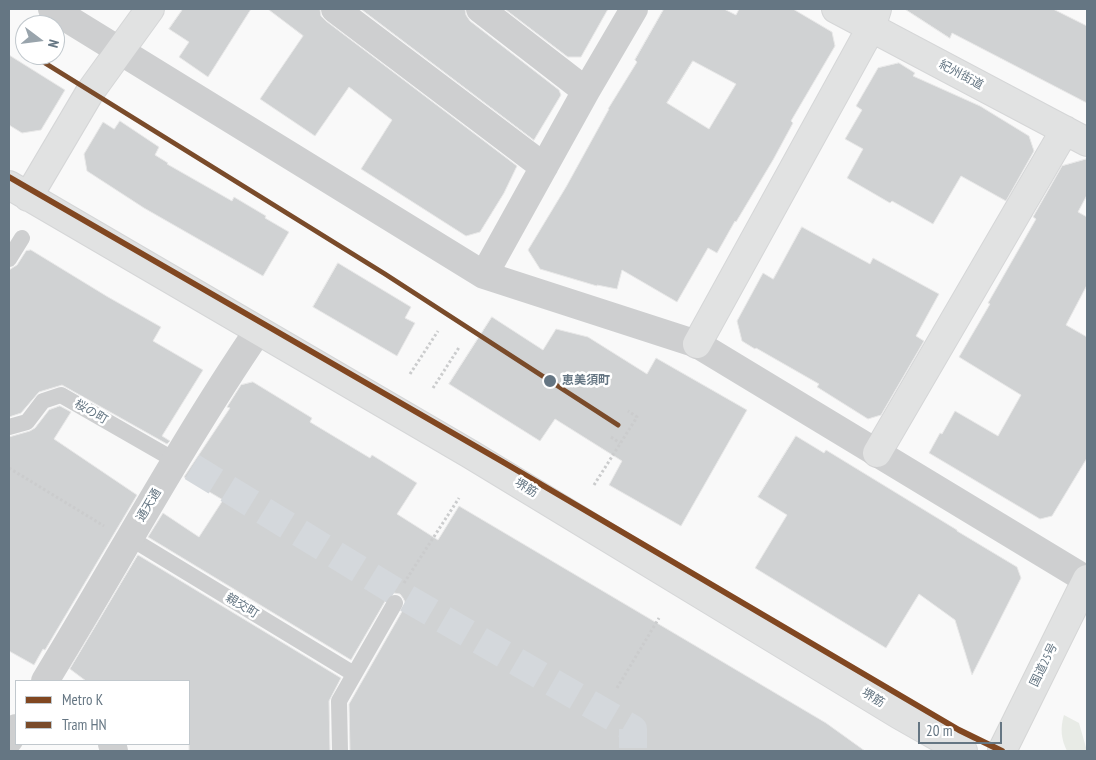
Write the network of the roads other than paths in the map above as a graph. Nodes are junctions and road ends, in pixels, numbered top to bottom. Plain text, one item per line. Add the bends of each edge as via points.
1 (52, 9) edge
2 (150, 9) edge
3 (335, 9) edge
4 (480, 9) edge
5 (634, 9) edge
6 (836, 9) edge
7 (874, 18) edge
8 (120, 51) junction
9 (586, 91) junction
10 (1076, 136) edge
11 (544, 167) junction
12 (18, 191) edge
13 (22, 238) dead end
14 (9, 259) edge
15 (484, 275) junction
16 (258, 332) junction
17 (697, 344) junction
18 (9, 427) edge
19 (877, 453) junction
20 (184, 464) junction
21 (119, 533) junction
22 (1087, 580) edge
23 (395, 603) dead end
24 (354, 674) junction
25 (49, 680) edge
26 (340, 751) edge
27 (963, 751) edge
28 (1002, 751) edge

1 - 8 street
2 - 8 main road
3 - 11 street
4 - 9 street
5 - 9 street
6 - 7 main road, 紀州街道
7 - 10 main road, 紀州街道
7 - 17 main road
8 - 12 main road
8 - 15 street
9 - 11 street
10 - 19 main road
11 - 15 street
12 - 16 main road, 堺筋
13 - 14 lane
15 - 17 street
16 - 20 street, 通天通 via 235,365
16 - 27 main road, 堺筋 via 470,454
17 - 19 street
18 - 20 lane, 桜の町 via 27,422 43,401 61,395
19 - 22 street
20 - 21 street, 通天通
21 - 24 lane, 親交町
21 - 25 street, 通天通
22 - 28 main road, 国道25号
23 - 24 lane
24 - 26 lane via 339,701

